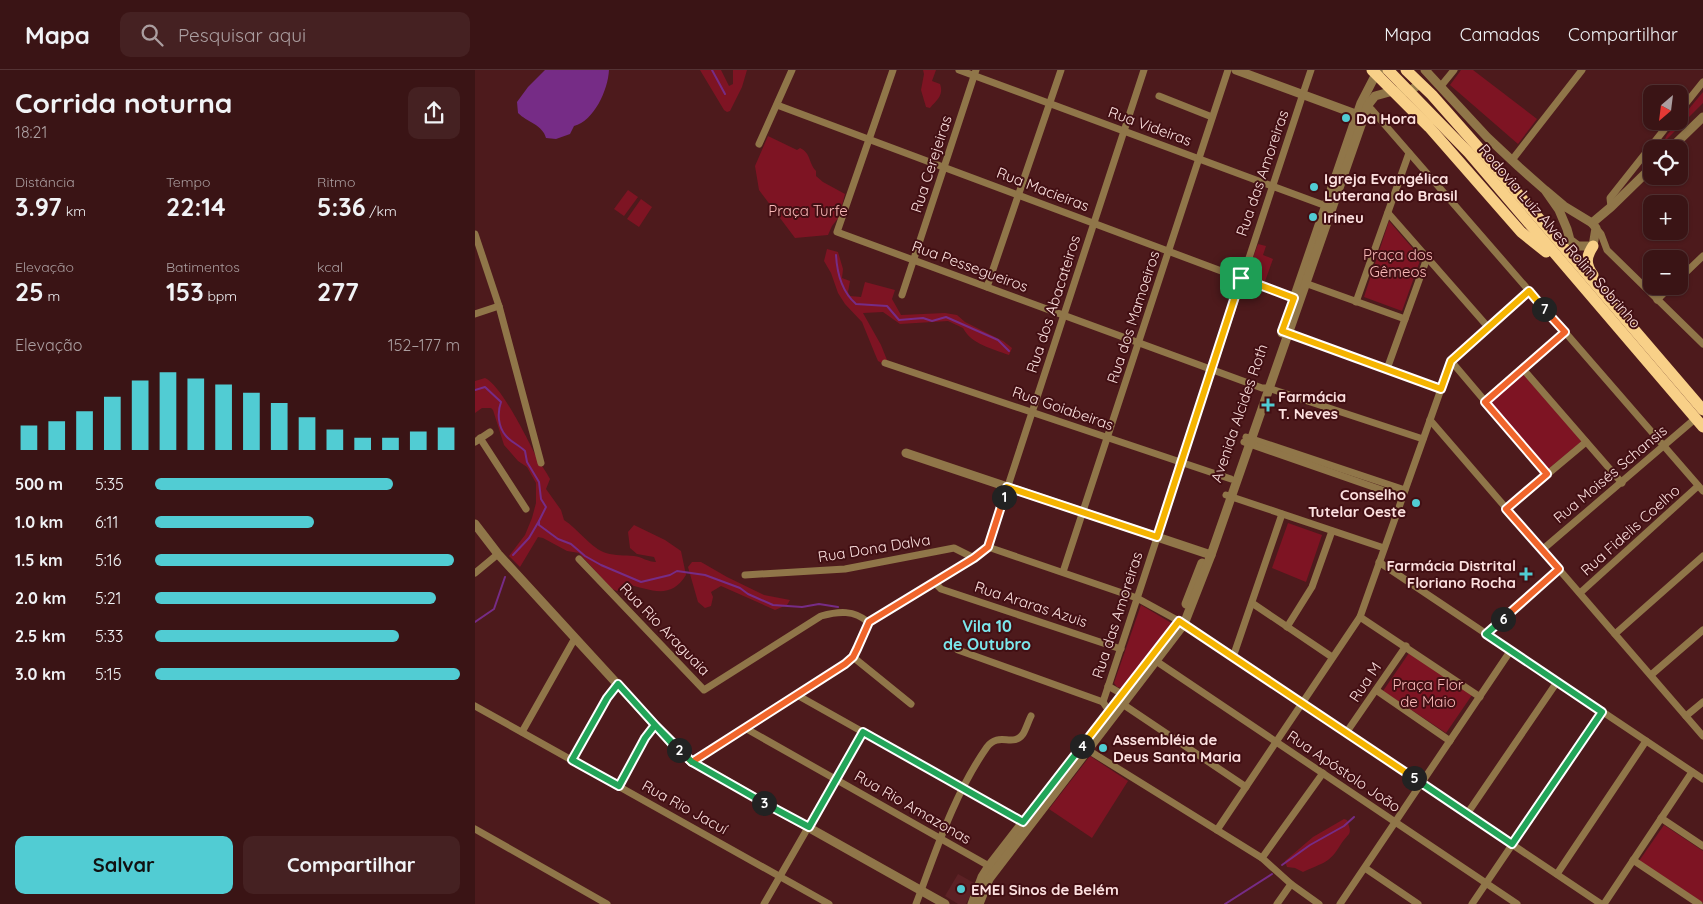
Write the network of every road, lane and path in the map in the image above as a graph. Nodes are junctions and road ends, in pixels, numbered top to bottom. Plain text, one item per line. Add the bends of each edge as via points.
1 (792, 70) edge
2 (893, 70) edge
3 (959, 70) edge
4 (1061, 70) edge
5 (1144, 70) edge
6 (1227, 70) edge
7 (1236, 70) edge
8 (1311, 70) edge
9 (1388, 70) edge
10 (1406, 70) edge
11 (1423, 70) edge
12 (1454, 70) edge
13 (1582, 70) edge
14 (1376, 71) edge
15 (975, 73) edge
16 (1703, 82) edge
17 (1420, 84) junction
18 (1441, 86) junction
19 (1393, 91) junction
20 (1303, 95) junction
21 (1159, 96) dead end
22 (1688, 101) edge
23 (1050, 104) junction
24 (1364, 104) junction
25 (777, 105) junction
26 (1360, 116) junction
27 (1212, 117) junction
28 (1703, 117) edge
29 (1123, 131) junction
30 (869, 140) junction
31 (1680, 140) edge
32 (759, 144) dead end
33 (1409, 153) junction
34 (1199, 158) junction
35 (1512, 160) junction
36 (1643, 161) edge
37 (945, 168) junction
38 (1643, 176) edge
39 (1272, 186) junction
40 (1545, 190) junction
41 (1019, 195) junction
42 (1329, 207) junction
43 (1611, 207) junction
44 (1388, 213) junction
45 (1582, 218) junction
46 (1094, 223) junction
47 (1593, 226) junction
48 (1567, 229) junction
49 (475, 234) edge
50 (1593, 246) junction
51 (1607, 250) junction
52 (1169, 251) junction
53 (1703, 256) edge
54 (1427, 258) junction
55 (913, 260) junction
56 (1560, 260) junction
57 (1688, 270) edge
58 (1241, 278) junction
59 (1302, 283) junction
60 (987, 287) junction
61 (1529, 291) junction
62 (902, 295) dead end
63 (1662, 295) edge
64 (1604, 296) junction
65 (1297, 299) junction
66 (1657, 300) junction
67 (1356, 302) junction
68 (499, 306) junction
69 (475, 314) edge
70 (1064, 315) junction
71 (1405, 319) junction
72 (1488, 327) junction
73 (1285, 332) junction
74 (1565, 332) junction
75 (1139, 343) junction
76 (1703, 344) edge
77 (1451, 361) junction
78 (885, 363) dead end
79 (1387, 369) junction
80 (1523, 369) junction
81 (1213, 370) junction
82 (1265, 388) junction
83 (1441, 389) junction
84 (1485, 402) junction
85 (1032, 412) junction
86 (1701, 418) edge
87 (1430, 420) junction
88 (490, 432) dead end
89 (1108, 438) junction
90 (1423, 439) junction
91 (478, 440) edge
92 (1247, 440) junction
93 (1586, 442) junction
94 (1664, 447) junction
95 (906, 454) dead end
96 (1182, 462) junction
97 (541, 463) dead end
98 (1547, 474) junction
99 (1231, 479) junction
100 (1622, 483) junction
101 (1007, 487) junction
102 (1701, 489) edge
103 (1403, 493) junction
104 (1228, 496) junction
105 (526, 509) dead end
106 (1506, 509) junction
107 (1083, 513) junction
108 (1282, 514) junction
109 (475, 524) edge
110 (1332, 530) junction
111 (1157, 537) junction
112 (988, 547) junction
113 (1384, 548) junction
114 (1542, 550) junction
115 (498, 554) junction
116 (1208, 554) junction
117 (1703, 556) edge
118 (974, 558) junction
119 (579, 559) dead end
120 (1379, 562) junction
121 (1559, 569) junction
122 (1063, 572) junction
123 (475, 573) edge
124 (745, 576) dead end
125 (934, 582) junction
126 (1580, 594) junction
127 (1137, 598) junction
128 (1252, 603) junction
129 (1360, 617) junction
130 (869, 622) junction
131 (1182, 622) junction
132 (1287, 627) junction
133 (1703, 630) edge
134 (1486, 634) junction
135 (1615, 634) junction
136 (575, 638) junction
137 (1405, 646) junction
138 (1121, 649) junction
139 (958, 650) dead end
140 (1511, 650) junction
141 (853, 657) junction
142 (1233, 657) junction
143 (1332, 657) junction
144 (1156, 661) junction
145 (1651, 675) junction
146 (1557, 682) junction
147 (618, 684) junction
148 (1108, 686) junction
149 (1376, 690) junction
150 (1122, 694) junction
151 (797, 695) junction
152 (1480, 697) junction
153 (1103, 702) junction
154 (1703, 702) edge
155 (1302, 703) junction
156 (911, 704) dead end
157 (1123, 705) junction
158 (475, 706) edge
159 (1602, 712) junction
160 (1113, 713) junction
161 (1031, 716) dead end
162 (1686, 716) junction
163 (655, 725) junction
164 (745, 728) junction
165 (521, 732) junction
166 (863, 732) junction
167 (1346, 733) junction
168 (1703, 736) edge
169 (1450, 741) junction
170 (1646, 741) junction
171 (1276, 742) junction
172 (1089, 750) junction
173 (572, 760) junction
174 (692, 762) junction
175 (1692, 772) junction
176 (1323, 774) junction
177 (836, 779) junction
178 (1703, 780) edge
179 (1422, 784) junction
180 (619, 786) junction
181 (1246, 787) junction
182 (964, 788) junction
183 (1467, 814) junction
184 (1661, 818) junction
185 (1023, 822) junction
186 (1395, 822) junction
187 (809, 827) junction
188 (475, 829) edge
189 (1217, 830) junction
190 (940, 838) junction
191 (1512, 844) junction
192 (1703, 846) edge
193 (1262, 858) junction
194 (1633, 860) junction
195 (989, 866) junction
196 (1365, 868) junction
197 (1557, 874) junction
198 (781, 876) junction
199 (1486, 883) junction
200 (1291, 884) junction
201 (921, 891) junction
202 (607, 904) edge
203 (764, 904) edge
204 (829, 904) edge
205 (916, 904) edge
206 (945, 904) edge
207 (972, 904) edge
208 (979, 904) edge
209 (1277, 904) edge
210 (1319, 904) edge
211 (1340, 904) edge
212 (1419, 904) edge
213 (1472, 904) edge
214 (1517, 904) edge
215 (1602, 904) edge
216 (1699, 904) edge

1 - 25 street
2 - 30 street
3 - 15 street, Rua Videiras
4 - 23 street
5 - 29 street, Rua dos Abacateiros
6 - 27 street, Rua dos Mamoeiros
7 - 20 street
8 - 20 street, Rua das Amoreiras
9 - 56 highway, Rodovia Luiz Alves Rolim Sobrinho via 1469,153
10 - 64 highway, Rodovia Luiz Alves Rolim Sobrinho via 1432,95
11 - 17 street
11 - 18 street
12 - 18 street
13 - 35 street
14 - 19 highway
14 - 24 street, Avenida Alcides Roth
15 - 23 street, Rua Videiras
15 - 37 street, Rua Cerejeiras
16 - 22 street
17 - 18 street
17 - 19 street via 1408,92
18 - 35 street
19 - 24 street via 1375,96
19 - 56 highway via 1521,232
20 - 26 street
20 - 39 street, Rua das Amoreiras
21 - 27 street
23 - 29 street, Rua Videiras
23 - 41 street
24 - 26 street, Avenida Alcides Roth
24 - 33 street
25 - 30 street, Rua Macieiras
25 - 32 street
26 - 42 street, Avenida Alcides Roth
27 - 34 street, Rua dos Mamoeiros
28 - 31 street
29 - 34 street, Rua Videiras
29 - 46 street, Rua dos Abacateiros
30 - 37 street, Rua Macieiras
30 - 55 street, Rua Pessegueiros via 837,232
33 - 44 street
33 - 61 street
34 - 39 street, Rua Videiras
34 - 52 street, Rua dos Mamoeiros
35 - 40 street
36 - 43 street via 1610,198
37 - 41 street, Rua Macieiras
37 - 55 street, Rua Cerejeiras
38 - 43 street
39 - 42 street, Rua Videiras
39 - 58 street, Rua das Amoreiras
40 - 45 street
40 - 48 street
41 - 46 street, Rua Macieiras
41 - 60 street
42 - 59 street, Avenida Alcides Roth
43 - 47 street
44 - 54 street
44 - 67 street
45 - 47 street
45 - 48 street
46 - 52 street, Rua Macieiras
46 - 70 street, Rua dos Abacateiros
47 - 50 street
47 - 51 street via 1601,234
48 - 50 street via 1574,244
49 - 68 street
50 - 51 street
50 - 64 highway via 1587,264
51 - 66 street
52 - 58 street, Rua Macieiras
52 - 75 street, Rua dos Mamoeiros
53 - 57 street
54 - 71 street
54 - 72 street
55 - 60 street, Rua Pessegueiros
55 - 62 street, Rua Cerejeiras
56 - 86 highway, Rodovia Luiz Alves Rolim Sobrinho
58 - 65 street, Rua Macieiras
58 - 81 street, Rua das Amoreiras
59 - 65 street, Avenida Alcides Roth
59 - 67 street
60 - 70 street, Rua Pessegueiros
61 - 72 street
61 - 74 street
63 - 66 street
64 - 86 highway, Rodovia Luiz Alves Rolim Sobrinho
65 - 73 street, Avenida Alcides Roth
66 - 76 street
67 - 71 street
68 - 69 street
68 - 97 street
70 - 75 street, Rua Pessegueiros
70 - 85 street, Rua dos Abacateiros
71 - 79 street
72 - 77 street
73 - 79 street
73 - 82 street, Avenida Alcides Roth
74 - 80 street
74 - 94 street
75 - 81 street, Rua Pessegueiros
75 - 89 street, Rua dos Mamoeiros
77 - 83 street
77 - 84 street
78 - 85 street, Rua Goiabeiras
79 - 83 street
80 - 84 street
80 - 93 street
81 - 82 street, Rua Pessegueiros
81 - 96 street, Rua das Amoreiras
82 - 90 street, Rua Pessegueiros
82 - 92 street, Avenida Alcides Roth
83 - 87 street
84 - 98 street
85 - 89 street, Rua Goiabeiras
85 - 101 street, Rua dos Abacateiros
86 - 94 street, Rua Moisés Schansis
87 - 90 street
87 - 106 street
88 - 91 street
89 - 96 street, Rua Goiabeiras
89 - 107 street, Rua dos Mamoeiros
90 - 103 street
91 - 105 street
92 - 99 street, Avenida Alcides Roth
92 - 103 street
92 - 104 street, Avenida Alcides Roth
93 - 98 street
93 - 100 street
94 - 100 street, Rua Moisés Schansis
94 - 102 street
95 - 101 street
96 - 99 street, Rua Goiabeiras
96 - 111 street, Rua das Amoreiras
98 - 106 street
99 - 104 street, Avenida Alcides Roth
100 - 114 street, Rua Moisés Schansis
101 - 107 street
101 - 112 street, Rua dos Abacateiros
102 - 126 street, Rua Fidelis Coelho
103 - 113 street
104 - 108 street
104 - 116 street, Avenida Alcides Roth
106 - 114 street
107 - 111 street
107 - 122 street, Rua dos Mamoeiros
108 - 110 street
108 - 128 street
109 - 115 street
110 - 113 street
110 - 132 street via 1312,587
111 - 116 street
111 - 127 street, Rua das Amoreiras
112 - 118 street
112 - 122 street
113 - 120 street
114 - 121 street
115 - 123 street
115 - 136 street
116 - 131 street, Avenida Alcides Roth
117 - 135 street
118 - 124 street, Rua Dona Dalva via 954,548 845,569
118 - 125 street
119 - 130 street, Rua Rio Araguaia via 704,690 821,616 853,613
120 - 129 street
120 - 134 street
121 - 126 street
121 - 134 street
122 - 127 street
125 - 130 street
125 - 138 street, Rua Araras Azuis via 941,589
126 - 135 street
127 - 131 street
127 - 138 street, Rua das Amoreiras
128 - 132 street
128 - 142 street
129 - 137 street
129 - 143 street
130 - 141 street
131 - 142 street
131 - 144 street
131 - 150 street
132 - 143 street
133 - 145 street
134 - 140 street
135 - 145 street
136 - 147 street
136 - 165 street
137 - 149 street, Rua M
137 - 152 street
138 - 148 street, Rua das Amoreiras
139 - 153 street
140 - 146 street
140 - 152 street
141 - 151 street
141 - 156 street
142 - 155 street
143 - 155 street
144 - 157 street
144 - 171 street, Rua Apóstolo João
145 - 162 street
146 - 159 street
146 - 183 street
147 - 163 street
147 - 173 street
148 - 150 street
148 - 153 street, Rua das Amoreiras
149 - 167 street, Rua M
149 - 169 street
150 - 160 street
151 - 164 street
151 - 166 street
152 - 169 street
153 - 160 street, Rua das Amoreiras
154 - 162 street
155 - 167 street
155 - 171 street
157 - 160 street
157 - 181 street
158 - 165 street, Rua Rio Jacuí
159 - 170 street
159 - 191 street
160 - 172 street
160 - 185 street
161 - 182 street via 1019,738 992,741
162 - 168 street
163 - 174 street
163 - 180 street
164 - 174 street
164 - 177 street, Rua Rio Amazonas
165 - 173 street, Rua Rio Jacuí
166 - 177 street
166 - 182 street
167 - 179 street
169 - 179 street
170 - 175 street
170 - 197 street
171 - 176 street, Rua Apóstolo João
171 - 181 street
172 - 189 street
172 - 208 street via 989,879
173 - 180 street, Rua Rio Jacuí
174 - 187 street
175 - 178 street
175 - 184 street
176 - 186 street, Rua Apóstolo João
176 - 193 street
177 - 187 street
177 - 190 street, Rua Rio Amazonas
179 - 183 street
179 - 186 street
180 - 198 street, Rua Rio Jacuí
181 - 189 street
182 - 185 street
182 - 190 street
183 - 191 street
184 - 192 street
184 - 194 street
185 - 195 street
186 - 196 street
186 - 199 street, Rua Apóstolo João
187 - 198 street
187 - 201 street
188 - 202 street
189 - 193 street
190 - 195 street, Rua Rio Amazonas
190 - 201 street
191 - 197 street
191 - 199 street
193 - 200 street
194 - 215 street
194 - 216 street
195 - 207 street
196 - 211 street
196 - 212 street
197 - 215 street
198 - 203 street
198 - 204 street, Rua Rio Jacuí
199 - 213 street
199 - 214 street, Rua Apóstolo João
200 - 209 street
200 - 210 street
201 - 205 street
201 - 206 street

